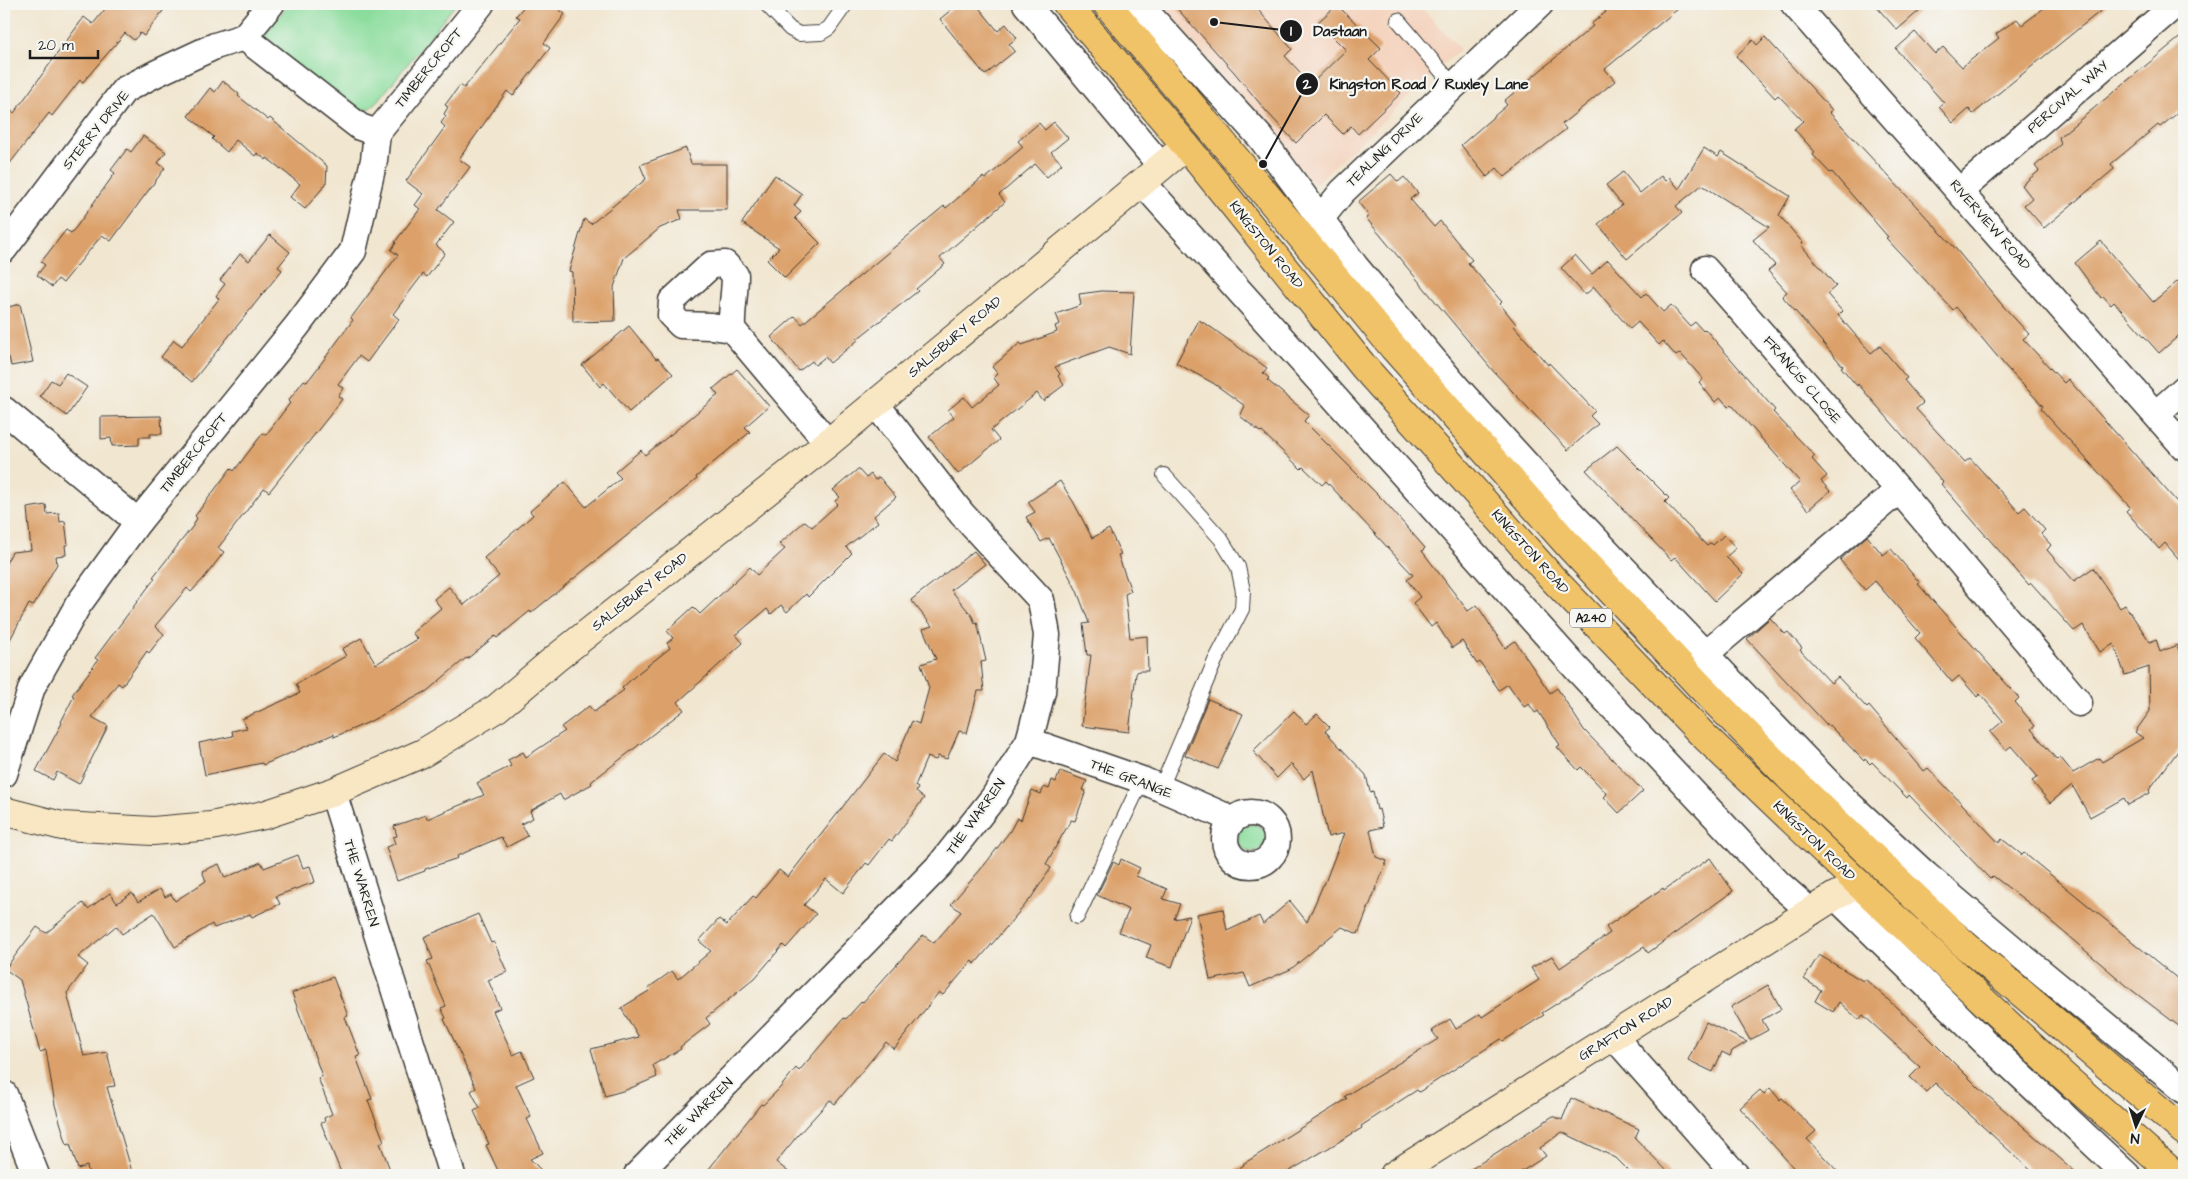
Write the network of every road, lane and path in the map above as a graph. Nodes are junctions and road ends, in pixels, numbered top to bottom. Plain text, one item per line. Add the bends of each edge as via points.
1 (271, 4) edge
2 (481, 4) edge
3 (766, 4) edge
4 (846, 4) edge
5 (1026, 4) edge
6 (1068, 4) edge
7 (1107, 4) edge
8 (1140, 4) edge
9 (1540, 4) edge
10 (1794, 4) edge
11 (2176, 4) edge
12 (1398, 20) dead end
13 (244, 37) junction
14 (1454, 85) junction
15 (377, 133) junction
16 (1186, 146) junction
17 (1152, 174) junction
18 (1960, 191) junction
19 (1321, 218) junction
20 (4, 249) edge
21 (1705, 269) dead end
22 (732, 329) dead end
23 (2184, 389) edge
24 (875, 403) junction
25 (4, 410) edge
26 (2156, 414) junction
27 (828, 443) junction
28 (2184, 447) edge
29 (1164, 475) dead end
30 (1899, 490) junction
31 (138, 522) junction
32 (1705, 654) junction
33 (2078, 703) dead end
34 (1028, 741) junction
35 (4, 774) edge
36 (1151, 785) junction
37 (333, 792) junction
38 (4, 811) edge
39 (1231, 822) dead end
40 (1847, 890) junction
41 (1811, 912) junction
42 (1077, 917) dead end
43 (1614, 1036) junction
44 (2184, 1090) edge
45 (4, 1094) edge
46 (2184, 1131) edge
47 (36, 1175) edge
48 (452, 1175) edge
49 (637, 1175) edge
50 (1394, 1175) edge
51 (1736, 1175) edge
52 (2127, 1175) edge
53 (2175, 1175) edge

1 - 13 street
2 - 15 street, TIMBERCROFT
3 - 4 lane via 799,34 820,33 829,28
5 - 17 street
6 - 16 highway, KINGSTON ROAD / A240
7 - 46 highway, KINGSTON ROAD / A240 via 1399,355 1546,521 1699,686 1965,945
8 - 19 street via 1260,138
9 - 14 street, TEALING DRIVE
10 - 18 street, RIVERVIEW ROAD
11 - 18 street, PERCIVAL WAY
12 - 14 lane
13 - 15 street via 360,127
13 - 20 street, STERRY DRIVE via 215,46 124,90
14 - 19 street, TEALING DRIVE via 1342,192
15 - 31 street, TIMBERCROFT via 353,251 297,326
16 - 17 street, SALISBURY ROAD
16 - 40 highway, KINGSTON ROAD / A240 via 1364,367 1552,579
17 - 24 street, SALISBURY ROAD
17 - 41 street via 1576,668 1778,883
18 - 26 street, RIVERVIEW ROAD
19 - 32 street via 1355,266 1458,389
21 - 30 street, FRANCIS CLOSE
22 - 27 street
23 - 26 street
24 - 27 street, SALISBURY ROAD
24 - 34 street, THE WARREN via 962,514 1041,600 1047,635 1042,692
25 - 31 street
26 - 28 street, RIVERVIEW ROAD
27 - 37 street, SALISBURY ROAD via 497,708 423,753
29 - 36 lane via 1220,539 1238,567 1242,609
30 - 32 street
30 - 33 street, FRANCIS CLOSE
31 - 35 street, TIMBERCROFT via 78,605 32,687
32 - 44 street via 1848,802 1926,875
34 - 36 street, THE GRANGE
34 - 49 street, THE WARREN via 994,797 940,865
36 - 39 street, THE GRANGE via 1220,814
36 - 42 lane
37 - 38 street, SALISBURY ROAD via 264,815 211,826 153,831 62,826
37 - 48 street, THE WARREN
40 - 41 street, GRAFTON ROAD
40 - 52 street via 1985,1042
40 - 53 highway, KINGSTON ROAD / A240
41 - 43 street, GRAFTON ROAD
43 - 50 street, GRAFTON ROAD
43 - 51 street
45 - 47 street

